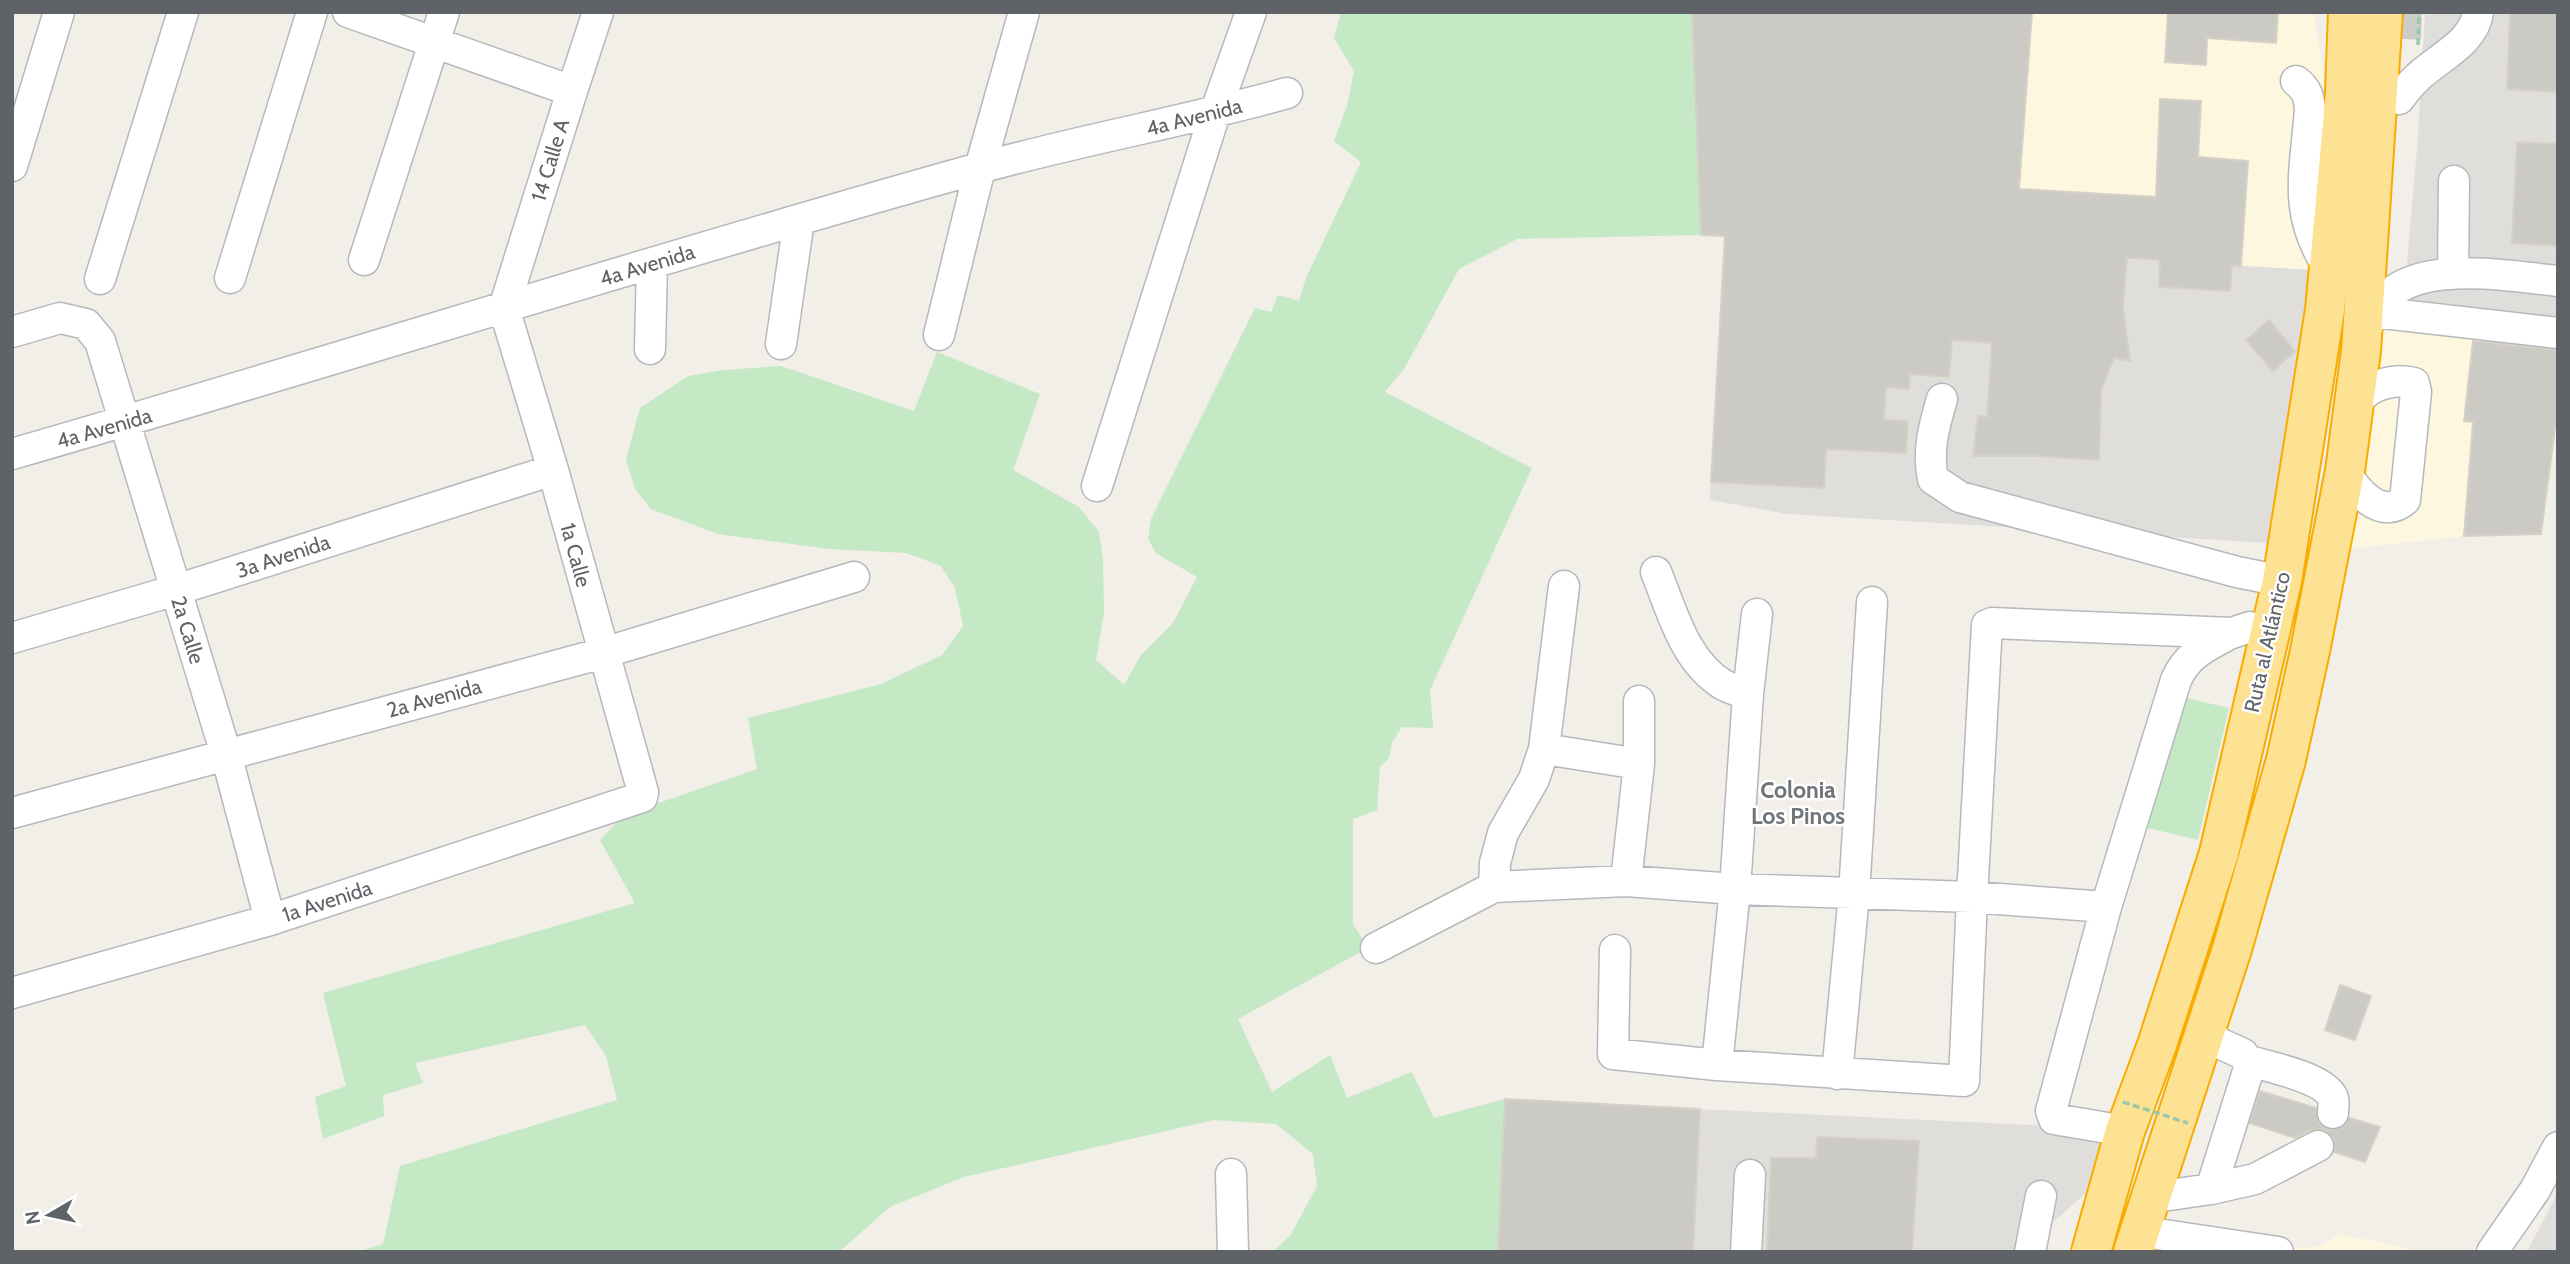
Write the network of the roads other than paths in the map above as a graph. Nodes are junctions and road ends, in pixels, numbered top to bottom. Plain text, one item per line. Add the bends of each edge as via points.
1 (59, 12) edge
2 (183, 12) edge
3 (312, 12) edge
4 (348, 12) edge
5 (444, 12) edge
6 (598, 12) edge
7 (1024, 12) edge
8 (1251, 12) edge
9 (2348, 12) edge
10 (2478, 12) edge
11 (2405, 28) edge
12 (433, 42) junction
13 (2296, 80) dead end
14 (572, 91) junction
15 (1287, 93) dead end
16 (2399, 99) junction
17 (1215, 113) junction
18 (12, 166) edge
19 (980, 168) junction
20 (2454, 181) dead end
21 (799, 220) junction
22 (364, 260) dead end
23 (652, 263) junction
24 (2330, 270) junction
25 (2453, 274) junction
26 (230, 278) dead end
27 (100, 279) dead end
28 (2558, 281) edge
29 (505, 308) junction
30 (2369, 311) junction
31 (12, 332) edge
32 (2558, 333) edge
33 (939, 335) dead end
34 (780, 344) dead end
35 (650, 349) dead end
36 (1942, 399) dead end
37 (2353, 418) junction
38 (125, 422) junction
39 (12, 454) edge
40 (553, 470) junction
41 (2345, 471) junction
42 (1097, 486) dead end
43 (1656, 572) dead end
44 (854, 577) dead end
45 (2282, 580) junction
46 (1563, 586) dead end
47 (176, 590) junction
48 (1872, 602) dead end
49 (1757, 614) dead end
50 (12, 638) edge
51 (603, 653) junction
52 (1748, 694) junction
53 (1639, 701) dead end
54 (1544, 749) junction
55 (226, 754) junction
56 (1639, 764) junction
57 (638, 799) joint
58 (12, 813) edge
59 (1626, 881) junction
60 (1494, 887) junction
61 (1735, 889) junction
62 (1854, 894) junction
63 (1972, 897) junction
64 (2105, 906) junction
65 (270, 920) junction
66 (1376, 948) dead end
67 (1615, 950) dead end
68 (12, 993) edge
69 (2206, 1029) junction
70 (2249, 1061) junction
71 (1717, 1065) junction
72 (1838, 1074) junction
73 (2333, 1113) dead end
74 (2124, 1116) junction
75 (2318, 1146) dead end
76 (2558, 1147) edge
77 (1231, 1174) dead end
78 (1750, 1175) dead end
79 (2211, 1189) junction
80 (2042, 1196) dead end
81 (2146, 1207) junction
82 (1233, 1252) edge
83 (1746, 1252) edge
84 (2030, 1252) edge
85 (2091, 1252) edge
86 (2133, 1252) edge
87 (2278, 1252) edge
88 (2492, 1252) edge

1 - 18 street
2 - 27 street
3 - 26 street
4 - 12 street
5 - 12 street
6 - 14 street, 14 Calle A
7 - 19 street
8 - 17 street
9 - 24 highway, Ruta al Atlántico
10 - 16 street via 2476,26 2457,47 2417,78
11 - 16 highway
11 - 30 highway, Ruta al Atlántico
12 - 14 street
12 - 22 street
13 - 24 street via 2304,86 2310,110 2305,212 2315,248
14 - 29 street, 14 Calle A
15 - 17 street, 4a Avenida
16 - 30 highway via 2390,259
17 - 19 street, 4a Avenida
17 - 42 street
19 - 21 street, 4a Avenida
19 - 33 street
20 - 25 street
21 - 23 street, 4a Avenida
21 - 34 street
23 - 29 street, 4a Avenida
23 - 35 street
24 - 45 highway, Ruta al Atlántico
25 - 28 street
25 - 30 street via 2399,285
29 - 38 street, 4a Avenida
29 - 40 street, 1a Calle
30 - 32 street
30 - 37 highway, Ruta al Atlántico
31 - 38 street, 2a Calle via 60,318 86,324 100,341
36 - 45 street via 1930,465 1933,479 1960,497
37 - 41 highway, Ruta al Atlántico
37 - 41 street via 2358,401 2368,391 2392,382 2414,383 2405,500 2391,507 2377,505 2355,489
38 - 39 street, 4a Avenida
38 - 47 street, 2a Calle
40 - 47 street, 3a Avenida
40 - 51 street, 1a Calle
41 - 69 highway, Ruta al Atlántico via 2286,760
43 - 52 street via 1689,650 1723,685
44 - 51 street, 2a Avenida
45 - 74 highway, Ruta al Atlántico via 2219,853 2157,1045
46 - 54 street
47 - 50 street, 3a Avenida
47 - 55 street, 2a Calle
48 - 62 street
49 - 52 street
51 - 55 street, 2a Avenida
51 - 57 street, 1a Calle via 643,792
52 - 61 street
53 - 56 street
54 - 56 street
54 - 60 street via 1534,779 1503,833
55 - 58 street, 2a Avenida
55 - 65 street, 2a Calle
56 - 59 street
57 - 65 street, 1a Avenida
59 - 60 street
59 - 61 street
60 - 66 street
61 - 62 street
61 - 71 street
62 - 63 street
62 - 72 street
63 - 64 street
63 - 64 street via 1987,625 2241,630 2193,655 2182,666
63 - 72 street via 1964,1081
64 - 74 street via 2051,1116
65 - 68 street, 1a Avenida
67 - 71 street via 1614,1054
69 - 70 street
69 - 81 highway, Ruta al Atlántico
70 - 73 street via 2319,1083 2332,1095
70 - 79 street
71 - 72 street
74 - 85 highway, Ruta al Atlántico
75 - 79 street via 2255,1179
76 - 88 street
77 - 82 street
78 - 83 street
79 - 81 street
80 - 84 street
81 - 86 highway, Ruta al Atlántico
81 - 87 street via 2151,1233

